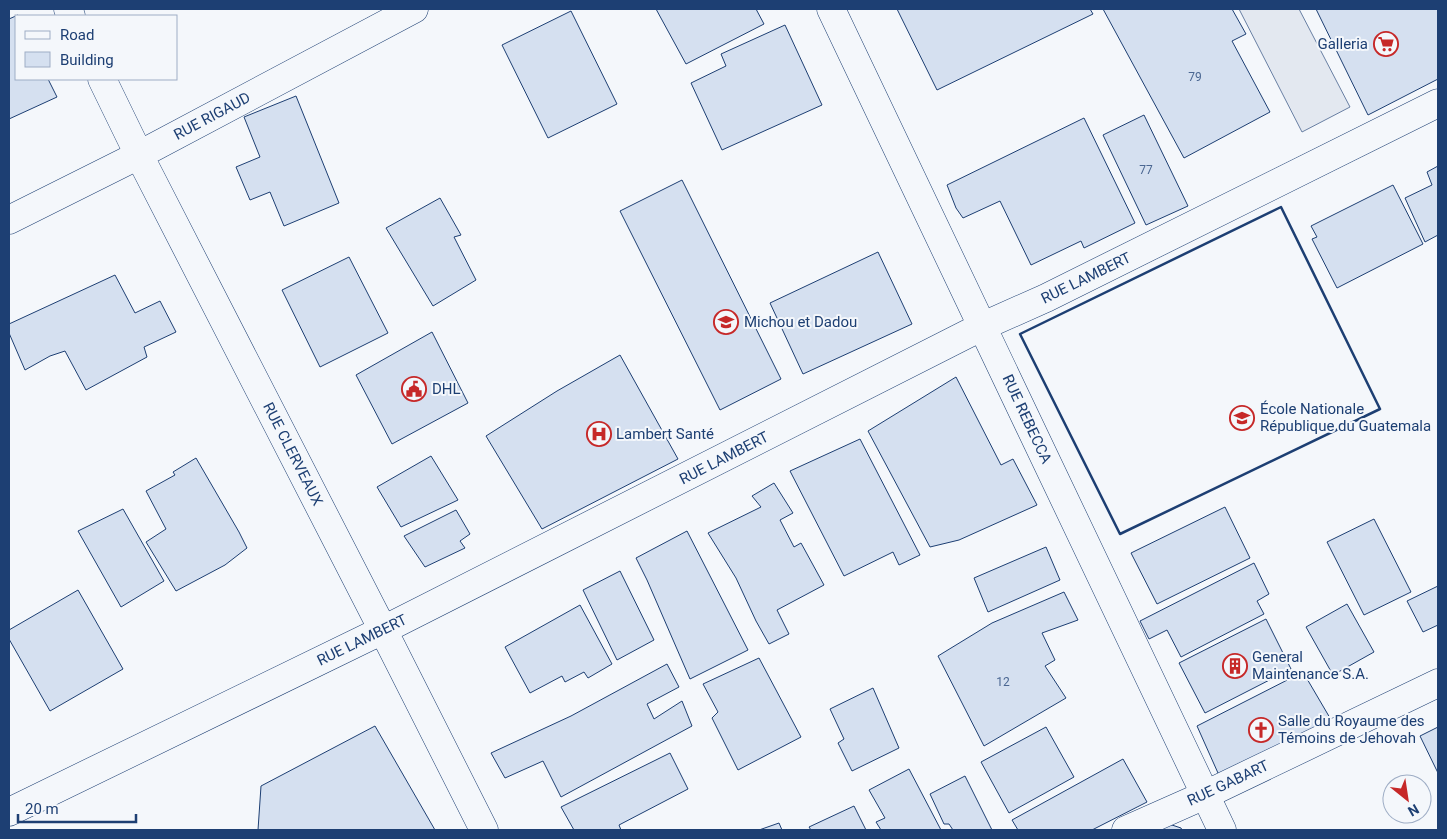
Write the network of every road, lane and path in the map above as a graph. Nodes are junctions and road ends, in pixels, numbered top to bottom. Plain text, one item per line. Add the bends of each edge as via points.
1 (414, 9) edge
2 (831, 9) edge
3 (102, 80) edge
4 (1438, 103) edge
5 (139, 155) junction
6 (9, 220) edge
7 (983, 326) junction
8 (383, 630) junction
9 (1438, 683) edge
10 (1205, 795) junction
11 (9, 812) edge
12 (484, 830) edge
13 (1126, 830) edge
14 (1222, 830) edge

1 - 5 street, RUE RIGAUD
2 - 7 street, RUE REBECCA
3 - 5 street, RUE CLERVEAUX
4 - 7 street, RUE LAMBERT via 1046,298
5 - 6 street, RUE RIGAUD
5 - 8 street, RUE CLERVEAUX
7 - 8 street, RUE LAMBERT
7 - 10 street, RUE REBECCA
8 - 11 street, RUE LAMBERT
8 - 12 street, RUE CLERVEAUX
9 - 10 street, RUE GABART
10 - 13 street, RUE GABART
10 - 14 street, RUE REBECCA

